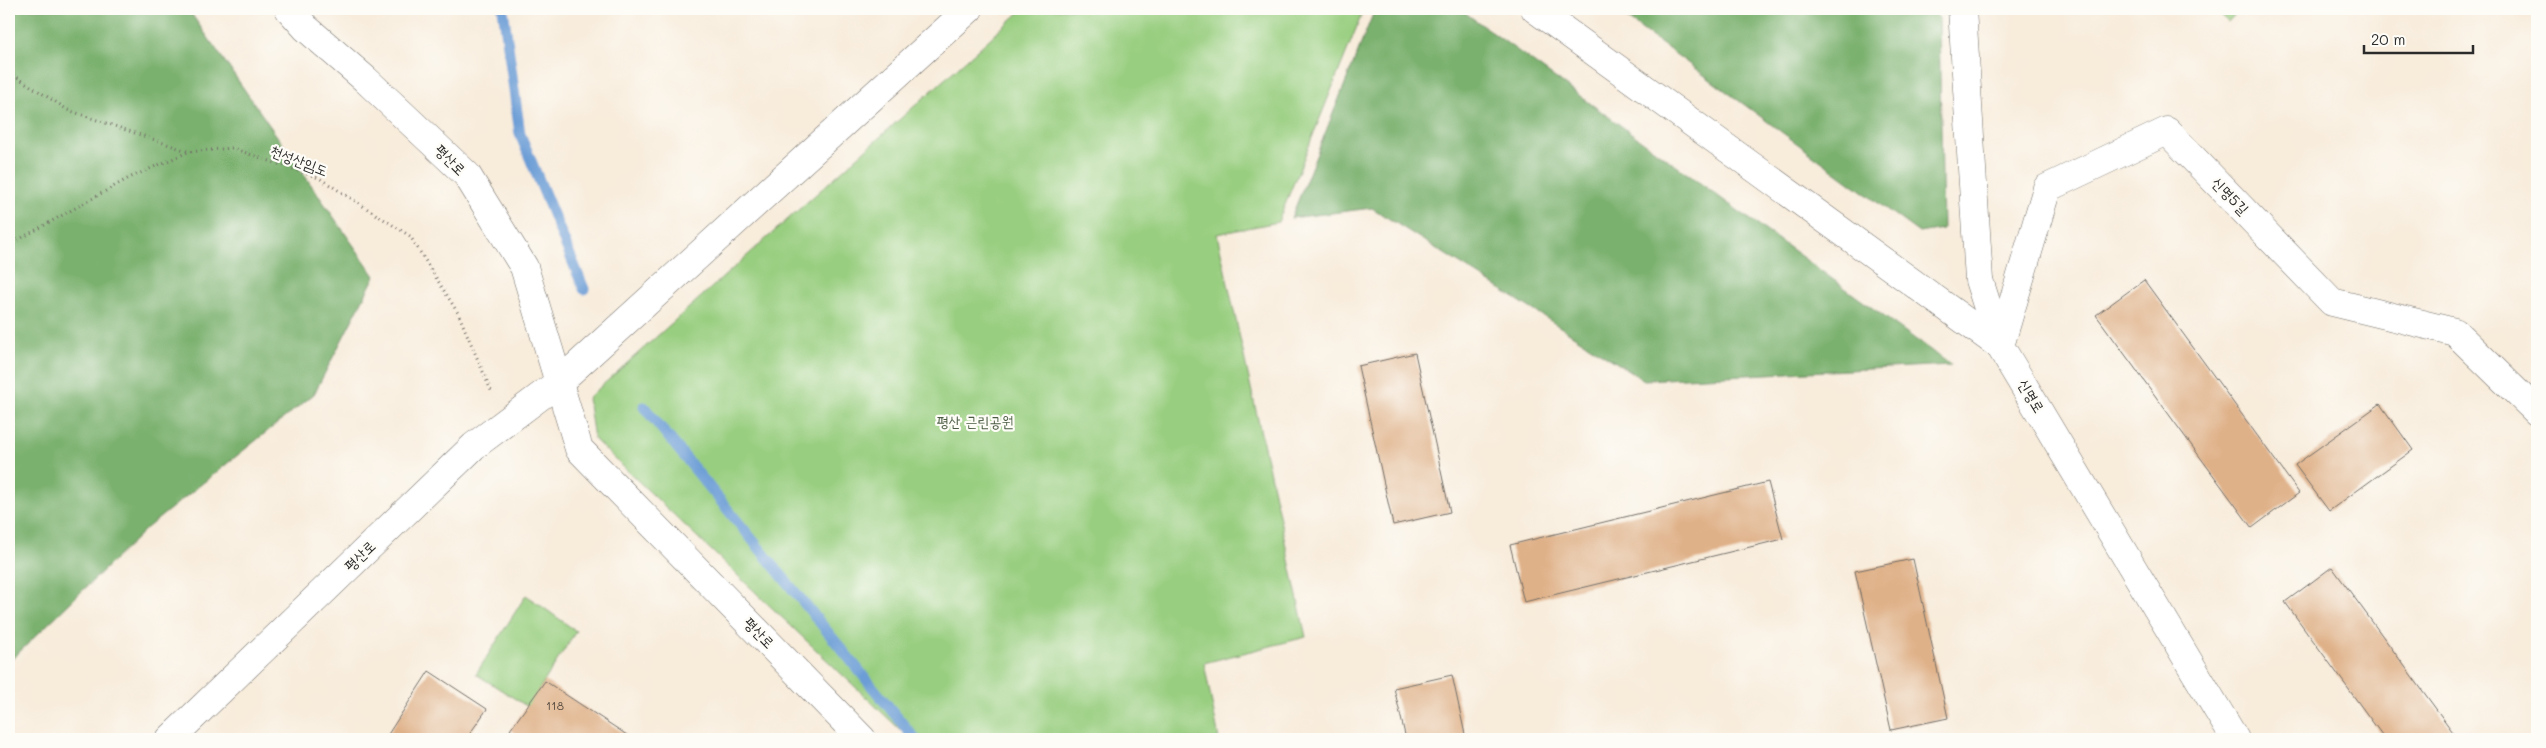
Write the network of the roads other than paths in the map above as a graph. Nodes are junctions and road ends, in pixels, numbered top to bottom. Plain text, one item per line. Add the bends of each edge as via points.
1 (290, 9) edge
2 (1535, 9) edge
3 (1962, 9) edge
4 (956, 14) edge
5 (2000, 346) junction
6 (558, 382) junction
7 (2537, 412) edge
8 (170, 739) edge
9 (862, 739) edge
10 (2235, 739) edge

1 - 6 street, 평산로 via 306,28 366,79 467,175 524,267
2 - 5 street
3 - 5 street, 신명로 via 1980,280
4 - 6 street
5 - 7 street, 신명5길 via 2047,188 2167,131 2332,302 2455,332
5 - 10 street, 신명로
6 - 8 street, 평산로 via 474,446
6 - 9 street, 평산로 via 578,449

